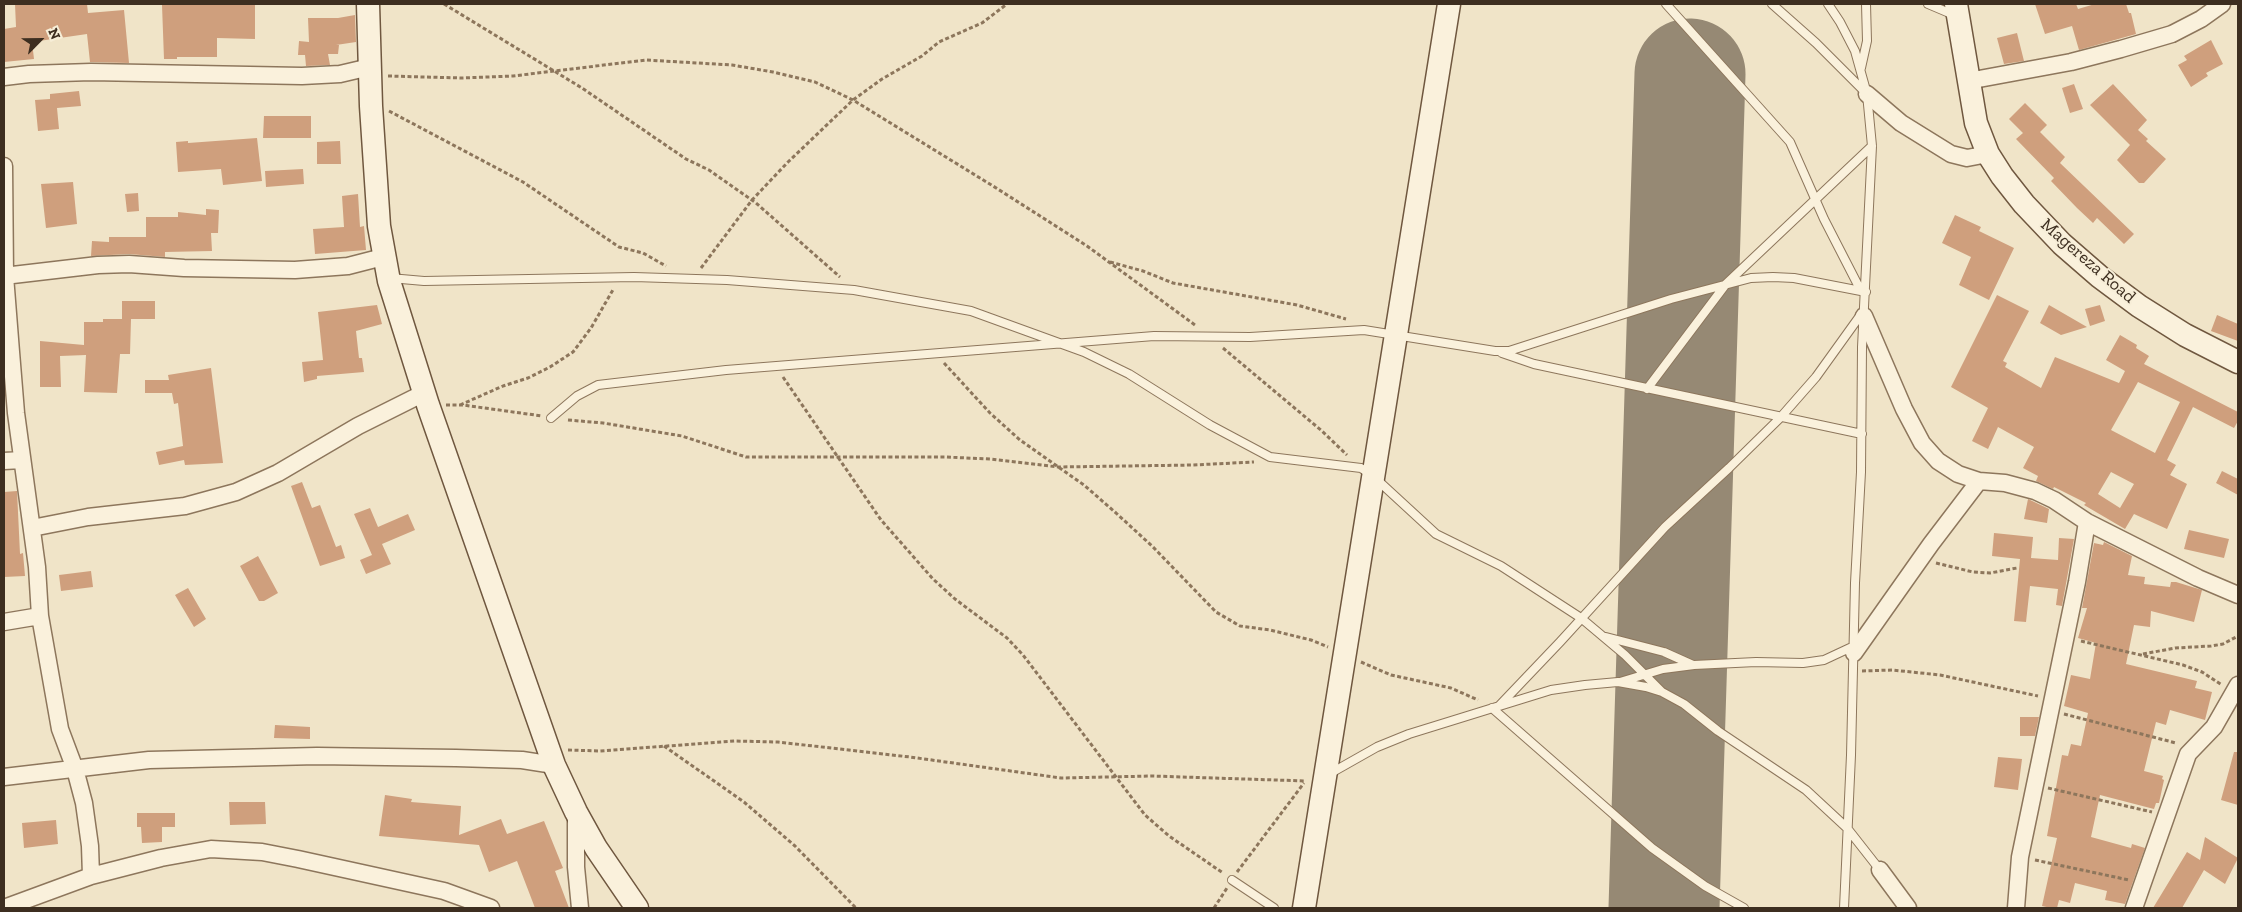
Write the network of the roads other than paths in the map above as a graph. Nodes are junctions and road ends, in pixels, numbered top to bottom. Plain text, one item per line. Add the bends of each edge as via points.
1 (368, 4) edge
2 (1450, 4) edge
3 (1666, 4) edge
4 (1772, 4) edge
5 (1828, 4) edge
6 (1866, 4) edge
7 (1928, 4) edge
8 (2222, 4) edge
9 (1957, 10) edge
10 (1861, 70) junction
11 (370, 72) junction
12 (4, 77) edge
13 (1968, 81) junction
14 (1867, 94) junction
15 (1872, 146) junction
16 (1988, 154) junction
17 (4, 166) edge
18 (1815, 199) junction
19 (386, 267) junction
20 (4, 276) edge
21 (1726, 284) junction
22 (1864, 291) junction
23 (1864, 312) junction
24 (1396, 335) junction
25 (1061, 343) junction
26 (1496, 351) junction
27 (2238, 362) edge
28 (1647, 389) junction
29 (426, 399) junction
30 (551, 418) road end
31 (1780, 418) junction
32 (1862, 434) junction
33 (22, 460) junction
34 (4, 461) edge
35 (1367, 472) junction
36 (1979, 480) junction
37 (2087, 522) junction
38 (32, 528) junction
39 (2238, 595) edge
40 (40, 616) junction
41 (1581, 618) junction
42 (4, 622) edge
43 (1604, 637) junction
44 (1854, 649) junction
45 (1694, 665) junction
46 (1643, 674) junction
47 (1618, 682) junction
48 (2236, 690) edge
49 (1662, 692) junction
50 (1495, 707) junction
51 (551, 758) junction
52 (75, 769) junction
53 (4, 777) edge
54 (1315, 779) junction
55 (576, 812) junction
56 (1847, 828) junction
57 (1880, 870) joint
58 (91, 876) junction
59 (1232, 880) road end
60 (1726, 899) junction
61 (4, 908) edge
62 (491, 908) edge
63 (580, 908) edge
64 (637, 908) edge
65 (1274, 908) edge
66 (1304, 908) edge
67 (1732, 908) edge
68 (1744, 908) edge
69 (1844, 908) edge
70 (1908, 908) edge
71 (2016, 908) edge
72 (2134, 908) edge

1 - 11 street
2 - 24 street
3 - 18 lane via 1790,142
4 - 14 lane
5 - 10 lane via 1849,37
6 - 10 lane via 1867,41
7 - 9 lane
8 - 13 street via 2172,34 2071,62
9 - 13 street, Magereza Road
10 - 14 lane
11 - 12 street via 302,76 91,72
11 - 19 street via 379,226
13 - 16 street, Magereza Road via 1976,123
14 - 15 lane
14 - 16 street via 1901,123 1951,154 1967,158
15 - 18 lane
15 - 22 lane
16 - 27 street, Magereza Road via 2024,204 2062,244 2100,277 2185,335
17 - 20 street
18 - 21 lane
18 - 22 lane
19 - 20 street via 295,270 122,264
19 - 25 lane via 424,281 682,278 854,290 972,312
19 - 29 street
20 - 33 street
21 - 22 lane via 1773,277
21 - 26 lane via 1526,347
21 - 28 lane
22 - 23 lane
23 - 31 lane via 1816,377
23 - 32 lane
23 - 36 street via 1904,409 1922,443 1938,461 1958,474
24 - 25 lane via 1364,330
24 - 26 lane
24 - 35 street
25 - 30 lane via 726,370 603,384 577,396
25 - 35 lane via 1129,374 1258,452 1279,459
26 - 28 lane via 1534,364
28 - 31 lane
29 - 38 street via 358,426 278,473 236,492 185,506 88,516
29 - 51 street
31 - 32 lane
31 - 41 lane via 1665,527
32 - 44 lane
33 - 34 street
33 - 38 street
35 - 41 lane via 1436,534 1501,566
35 - 54 street via 1344,654
36 - 37 street via 2034,491
36 - 44 street
37 - 39 street
37 - 71 street via 2033,785 2020,857
38 - 40 street
40 - 42 street
40 - 52 street via 60,729
41 - 43 lane
41 - 50 lane
43 - 45 lane via 1664,652
43 - 46 lane
44 - 45 lane via 1824,660 1803,663
44 - 56 lane
45 - 46 lane
46 - 47 lane
46 - 49 lane
47 - 49 lane
47 - 50 lane via 1551,690
48 - 72 street via 2214,727 2192,748
49 - 56 lane via 1806,790
50 - 54 lane via 1393,740
50 - 60 lane via 1652,848
51 - 52 street via 317,756 149,760
51 - 55 street
52 - 53 street
52 - 58 street via 87,820
54 - 66 street
55 - 63 street
55 - 64 street
56 - 57 lane
56 - 69 lane
57 - 70 street
58 - 61 street
58 - 62 street via 191,851 244,850 423,886
59 - 65 lane
60 - 67 lane
60 - 68 lane

